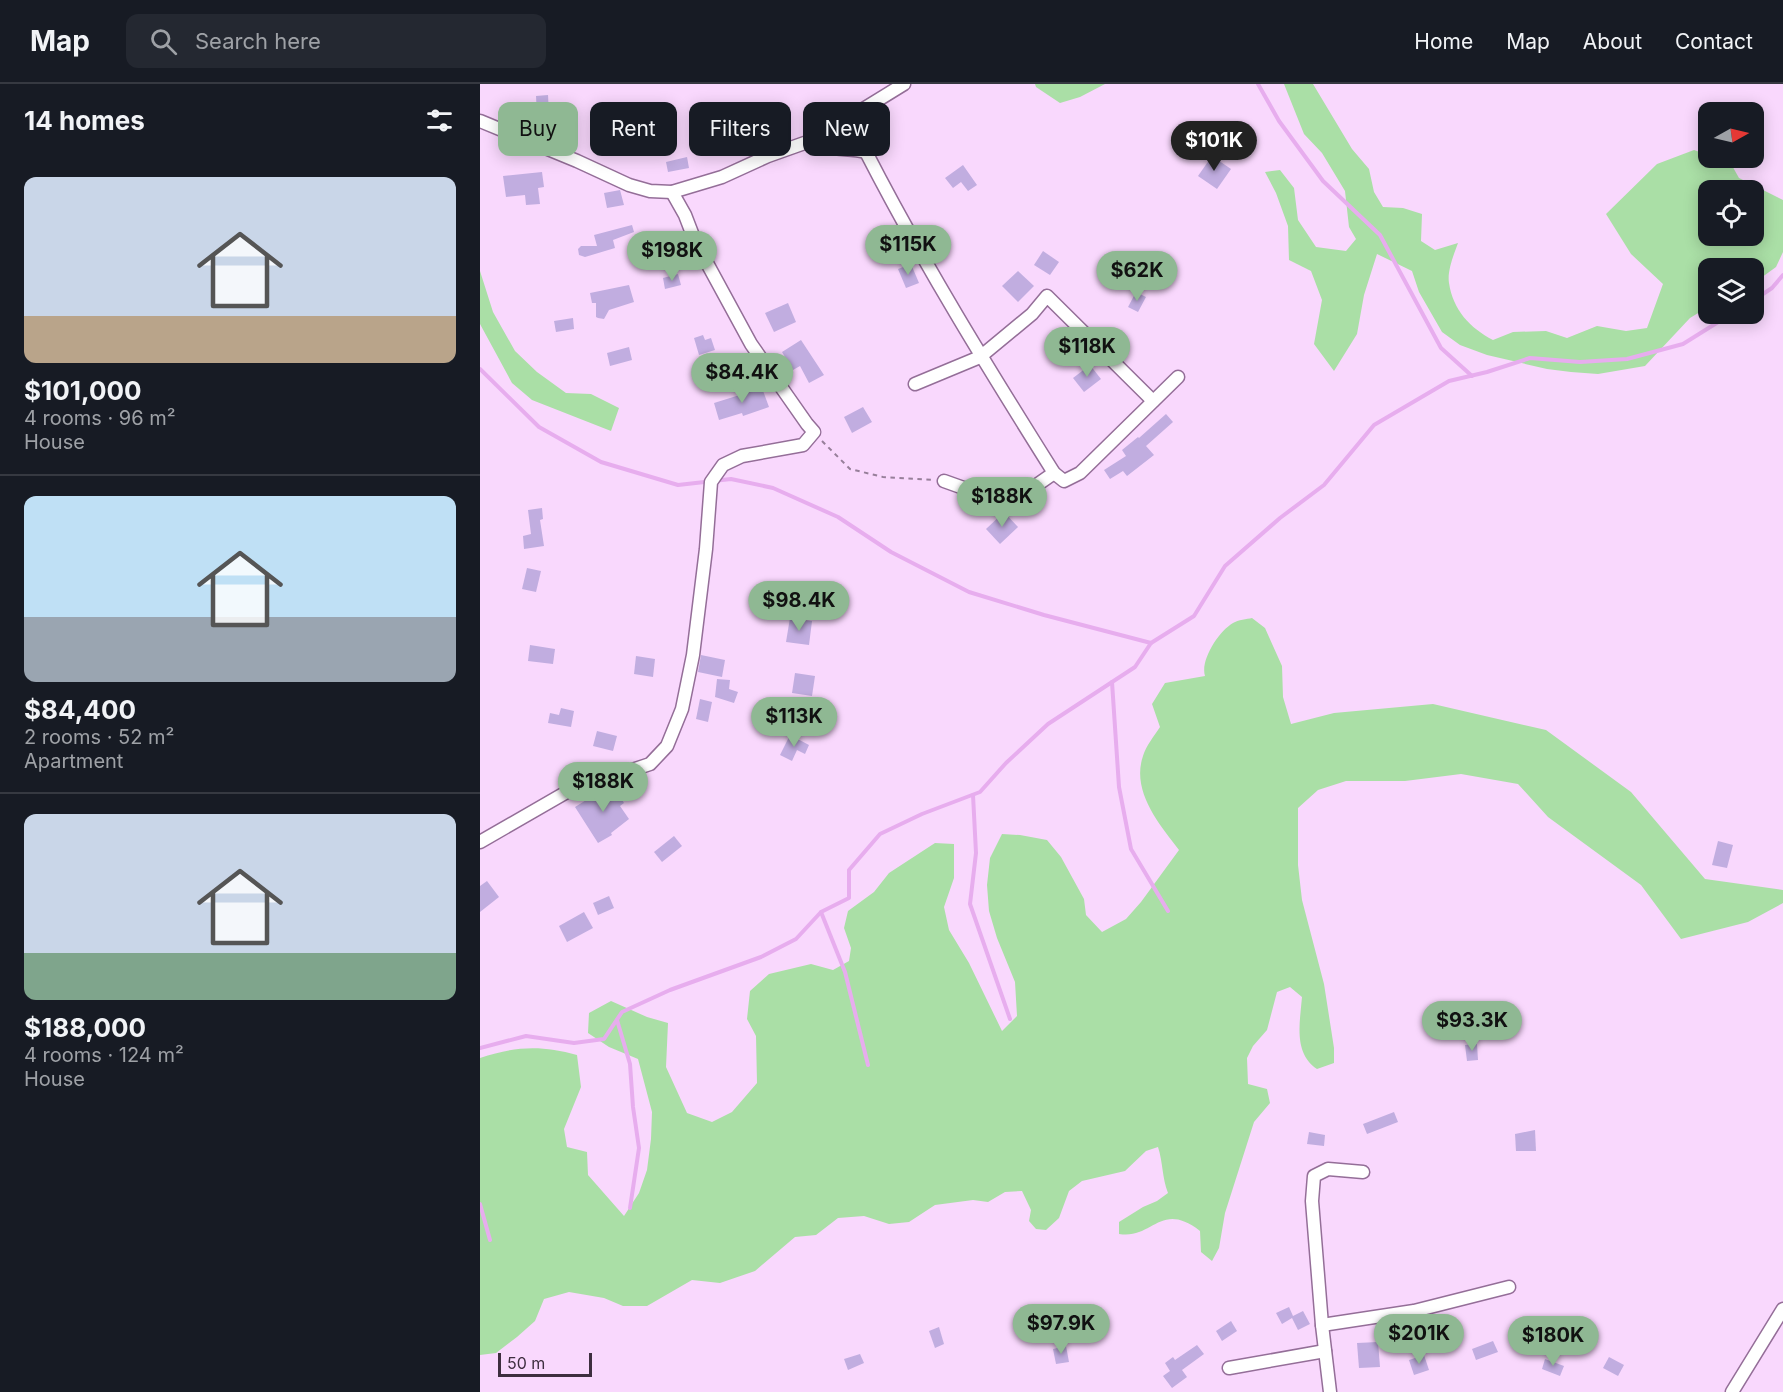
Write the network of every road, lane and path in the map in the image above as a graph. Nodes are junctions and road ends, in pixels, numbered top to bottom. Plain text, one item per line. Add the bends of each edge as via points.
1 (904, 84) edge
2 (875, 102) edge
3 (480, 121) edge
4 (803, 144) edge
5 (868, 156) edge
6 (672, 192) junction
7 (981, 357) junction
8 (1178, 377) dead end
9 (915, 384) dead end
10 (1154, 401) junction
11 (814, 432) junction
12 (1054, 473) junction
13 (944, 482) joint
14 (480, 842) edge
15 (1363, 1172) dead end
16 (1509, 1287) dead end
17 (1783, 1309) edge
18 (1322, 1324) junction
19 (1325, 1351) junction
20 (1229, 1368) dead end
21 (1330, 1392) edge
22 (1732, 1392) edge

1 - 2 street
3 - 6 street via 629,185
4 - 6 street via 722,177
5 - 7 street
6 - 11 street via 751,344
7 - 9 street
7 - 10 street via 1032,314 1047,296
7 - 12 street
8 - 10 street
10 - 12 street via 1080,472 1064,481
11 - 13 path via 850,469 883,477
11 - 14 street via 803,445 742,456 723,465 711,482 693,655 682,709 667,746 650,764 623,773 598,774
12 - 13 street via 1021,496 986,496
15 - 18 street via 1328,1169 1314,1176 1312,1202
16 - 18 street via 1414,1311
17 - 22 street
18 - 19 street
19 - 20 street
19 - 21 street

